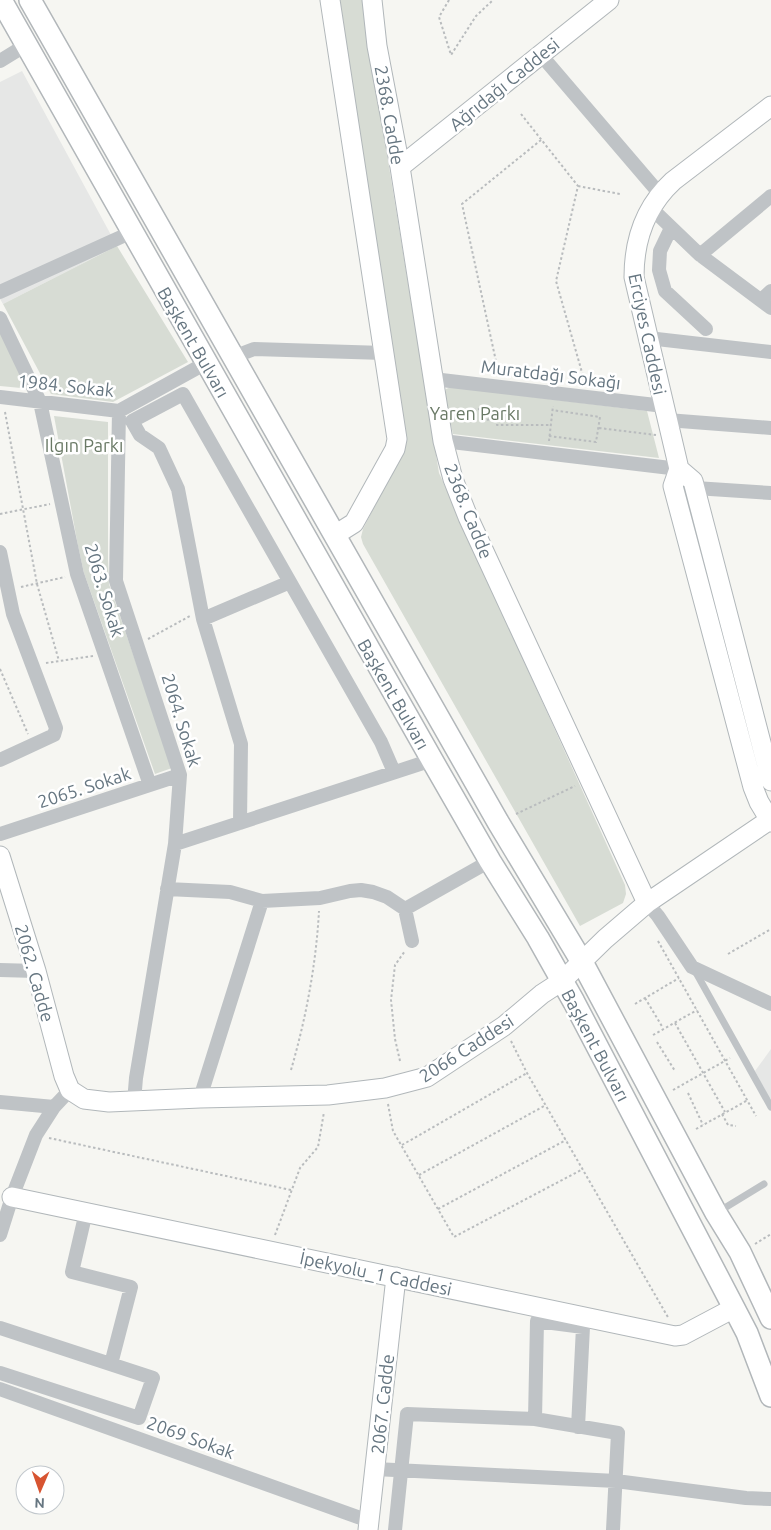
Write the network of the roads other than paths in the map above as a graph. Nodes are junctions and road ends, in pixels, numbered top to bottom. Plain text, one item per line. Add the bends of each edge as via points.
1 (1, 0) edge
2 (30, 0) edge
3 (330, 0) edge
4 (372, 0) edge
5 (609, 0) edge
6 (26, 45) junction
7 (541, 55) junction
8 (0, 61) edge
9 (771, 106) edge
10 (400, 168) junction
11 (771, 196) edge
12 (655, 200) junction
13 (672, 228) junction
14 (132, 232) junction
15 (700, 255) junction
16 (0, 292) edge
17 (768, 300) edge
18 (0, 318) edge
19 (706, 329) dead end
20 (648, 338) junction
21 (771, 352) edge
22 (384, 353) junction
23 (233, 356) junction
24 (206, 363) junction
25 (433, 379) junction
26 (1, 397) edge
27 (40, 402) junction
28 (119, 411) junction
29 (668, 421) junction
30 (771, 428) edge
31 (443, 441) junction
32 (679, 470) junction
33 (695, 488) junction
34 (771, 493) edge
35 (335, 535) junction
36 (0, 552) edge
37 (290, 582) junction
38 (202, 614) junction
39 (765, 732) edge
40 (0, 760) edge
41 (432, 760) junction
42 (394, 772) junction
43 (180, 775) junction
44 (771, 781) edge
45 (150, 785) junction
46 (771, 820) edge
47 (240, 823) junction
48 (0, 834) edge
49 (175, 844) junction
50 (0, 856) edge
51 (490, 861) junction
52 (167, 889) junction
53 (262, 901) junction
54 (647, 903) junction
55 (405, 909) junction
56 (412, 941) road end
57 (582, 962) junction
58 (692, 967) junction
59 (0, 970) edge
60 (36, 971) junction
61 (562, 981) junction
62 (771, 1004) edge
63 (70, 1090) junction
64 (200, 1098) junction
65 (0, 1102) edge
66 (134, 1102) junction
67 (54, 1108) junction
68 (771, 1108) edge
69 (764, 1184) dead end
70 (12, 1197) junction
71 (86, 1212) junction
72 (716, 1213) junction
73 (0, 1235) edge
74 (396, 1278) junction
75 (734, 1308) junction
76 (771, 1318) edge
77 (0, 1328) edge
78 (110, 1364) junction
79 (0, 1373) edge
80 (0, 1389) edge
81 (771, 1396) edge
82 (535, 1419) junction
83 (578, 1428) junction
84 (375, 1469) junction
85 (401, 1470) junction
86 (616, 1481) junction
87 (771, 1499) edge
88 (368, 1525) edge
89 (395, 1530) edge
90 (613, 1530) edge

1 - 6 main road, Başkent Bulvarı
2 - 23 main road, Başkent Bulvarı
3 - 22 street
4 - 10 street, 2368. Cadde via 377,46
5 - 7 street, Ağrıdağı Caddesi
6 - 8 street
6 - 14 main road, Başkent Bulvarı
7 - 10 street, Ağrıdağı Caddesi
7 - 12 street
9 - 12 street, Erciyes Caddesi via 673,181
10 - 25 street, 2368. Cadde
11 - 15 street
12 - 13 street
12 - 20 street, Erciyes Caddesi via 641,229 634,262 634,277
13 - 15 street
13 - 19 street via 660,251 659,270 665,291
14 - 16 street
14 - 24 main road, Başkent Bulvarı
15 - 17 street
18 - 27 street, 2063. Sokak
20 - 21 street
20 - 29 street, Erciyes Caddesi
22 - 23 street via 254,349
22 - 35 street via 397,445 354,523
23 - 35 main road, Başkent Bulvarı
24 - 28 street, 1984. Sokak
24 - 41 main road, Başkent Bulvarı
25 - 29 street, Muratdağı Sokağı via 554,393
25 - 31 street, 2368. Cadde
26 - 27 street, 1984. Sokak
27 - 28 street, 1984. Sokak
27 - 45 street, 2063. Sokak via 78,574
28 - 43 street, 2064. Sokak via 116,581
29 - 30 street, Muratdağı Sokağı
29 - 32 street, Erciyes Caddesi
31 - 32 street
31 - 54 street, 2368. Cadde via 468,517
32 - 33 street, Erciyes Caddesi via 693,481
32 - 46 street, Erciyes Caddesi via 673,486 753,787
33 - 34 street
33 - 39 street, Erciyes Caddesi
35 - 57 main road, Başkent Bulvarı via 498,822
36 - 40 street via 12,614 56,728 54,735
37 - 38 street
37 - 38 street via 183,394 132,421 140,435 159,448 178,489
37 - 42 street via 381,742
38 - 47 street via 240,744
39 - 44 street, Erciyes Caddesi
41 - 42 street
41 - 51 main road, Başkent Bulvarı
42 - 47 street
43 - 45 street, 2065. Sokak
43 - 49 street, 2064. Sokak
45 - 48 street, 2065. Sokak
46 - 54 street, 2066 Caddesi
47 - 49 street
49 - 52 street, 2064. Sokak
50 - 60 street, 2062. Cadde
51 - 55 street
51 - 61 main road, Başkent Bulvarı
52 - 53 street via 230,892
52 - 66 street, 2064. Sokak
53 - 55 street via 320,898 361,890 387,897
53 - 64 street
54 - 57 street, 2066 Caddesi
54 - 58 street
55 - 56 street
57 - 61 street, 2066 Caddesi
57 - 72 main road, Başkent Bulvarı
58 - 62 street
58 - 68 lane
59 - 60 street
60 - 63 street, 2062. Cadde
61 - 64 street, 2066 Caddesi via 504,1026 427,1077 385,1088 328,1094
61 - 75 main road, Başkent Bulvarı
63 - 66 street, 2066 Caddesi via 84,1099 99,1102
63 - 67 street
64 - 66 street, 2066 Caddesi
65 - 67 street
67 - 70 street via 36,1135
69 - 72 lane
70 - 71 street, İpekyolu_1 Caddesi
70 - 73 street
71 - 74 street, İpekyolu_1 Caddesi
71 - 78 street via 72,1272 131,1287
72 - 76 main road, Başkent Bulvarı via 740,1252
74 - 75 street, İpekyolu_1 Caddesi via 679,1336
74 - 84 street, 2067. Cadde
75 - 81 main road, Başkent Bulvarı
77 - 78 street
78 - 79 street via 153,1378 139,1418
80 - 88 street, 2069 Sokak
82 - 83 street
82 - 83 street via 537,1321 583,1327
82 - 85 street via 407,1414
83 - 86 street via 618,1433
84 - 85 street
84 - 88 street, 2067. Cadde
85 - 86 street
85 - 89 street
86 - 87 street
86 - 90 street

